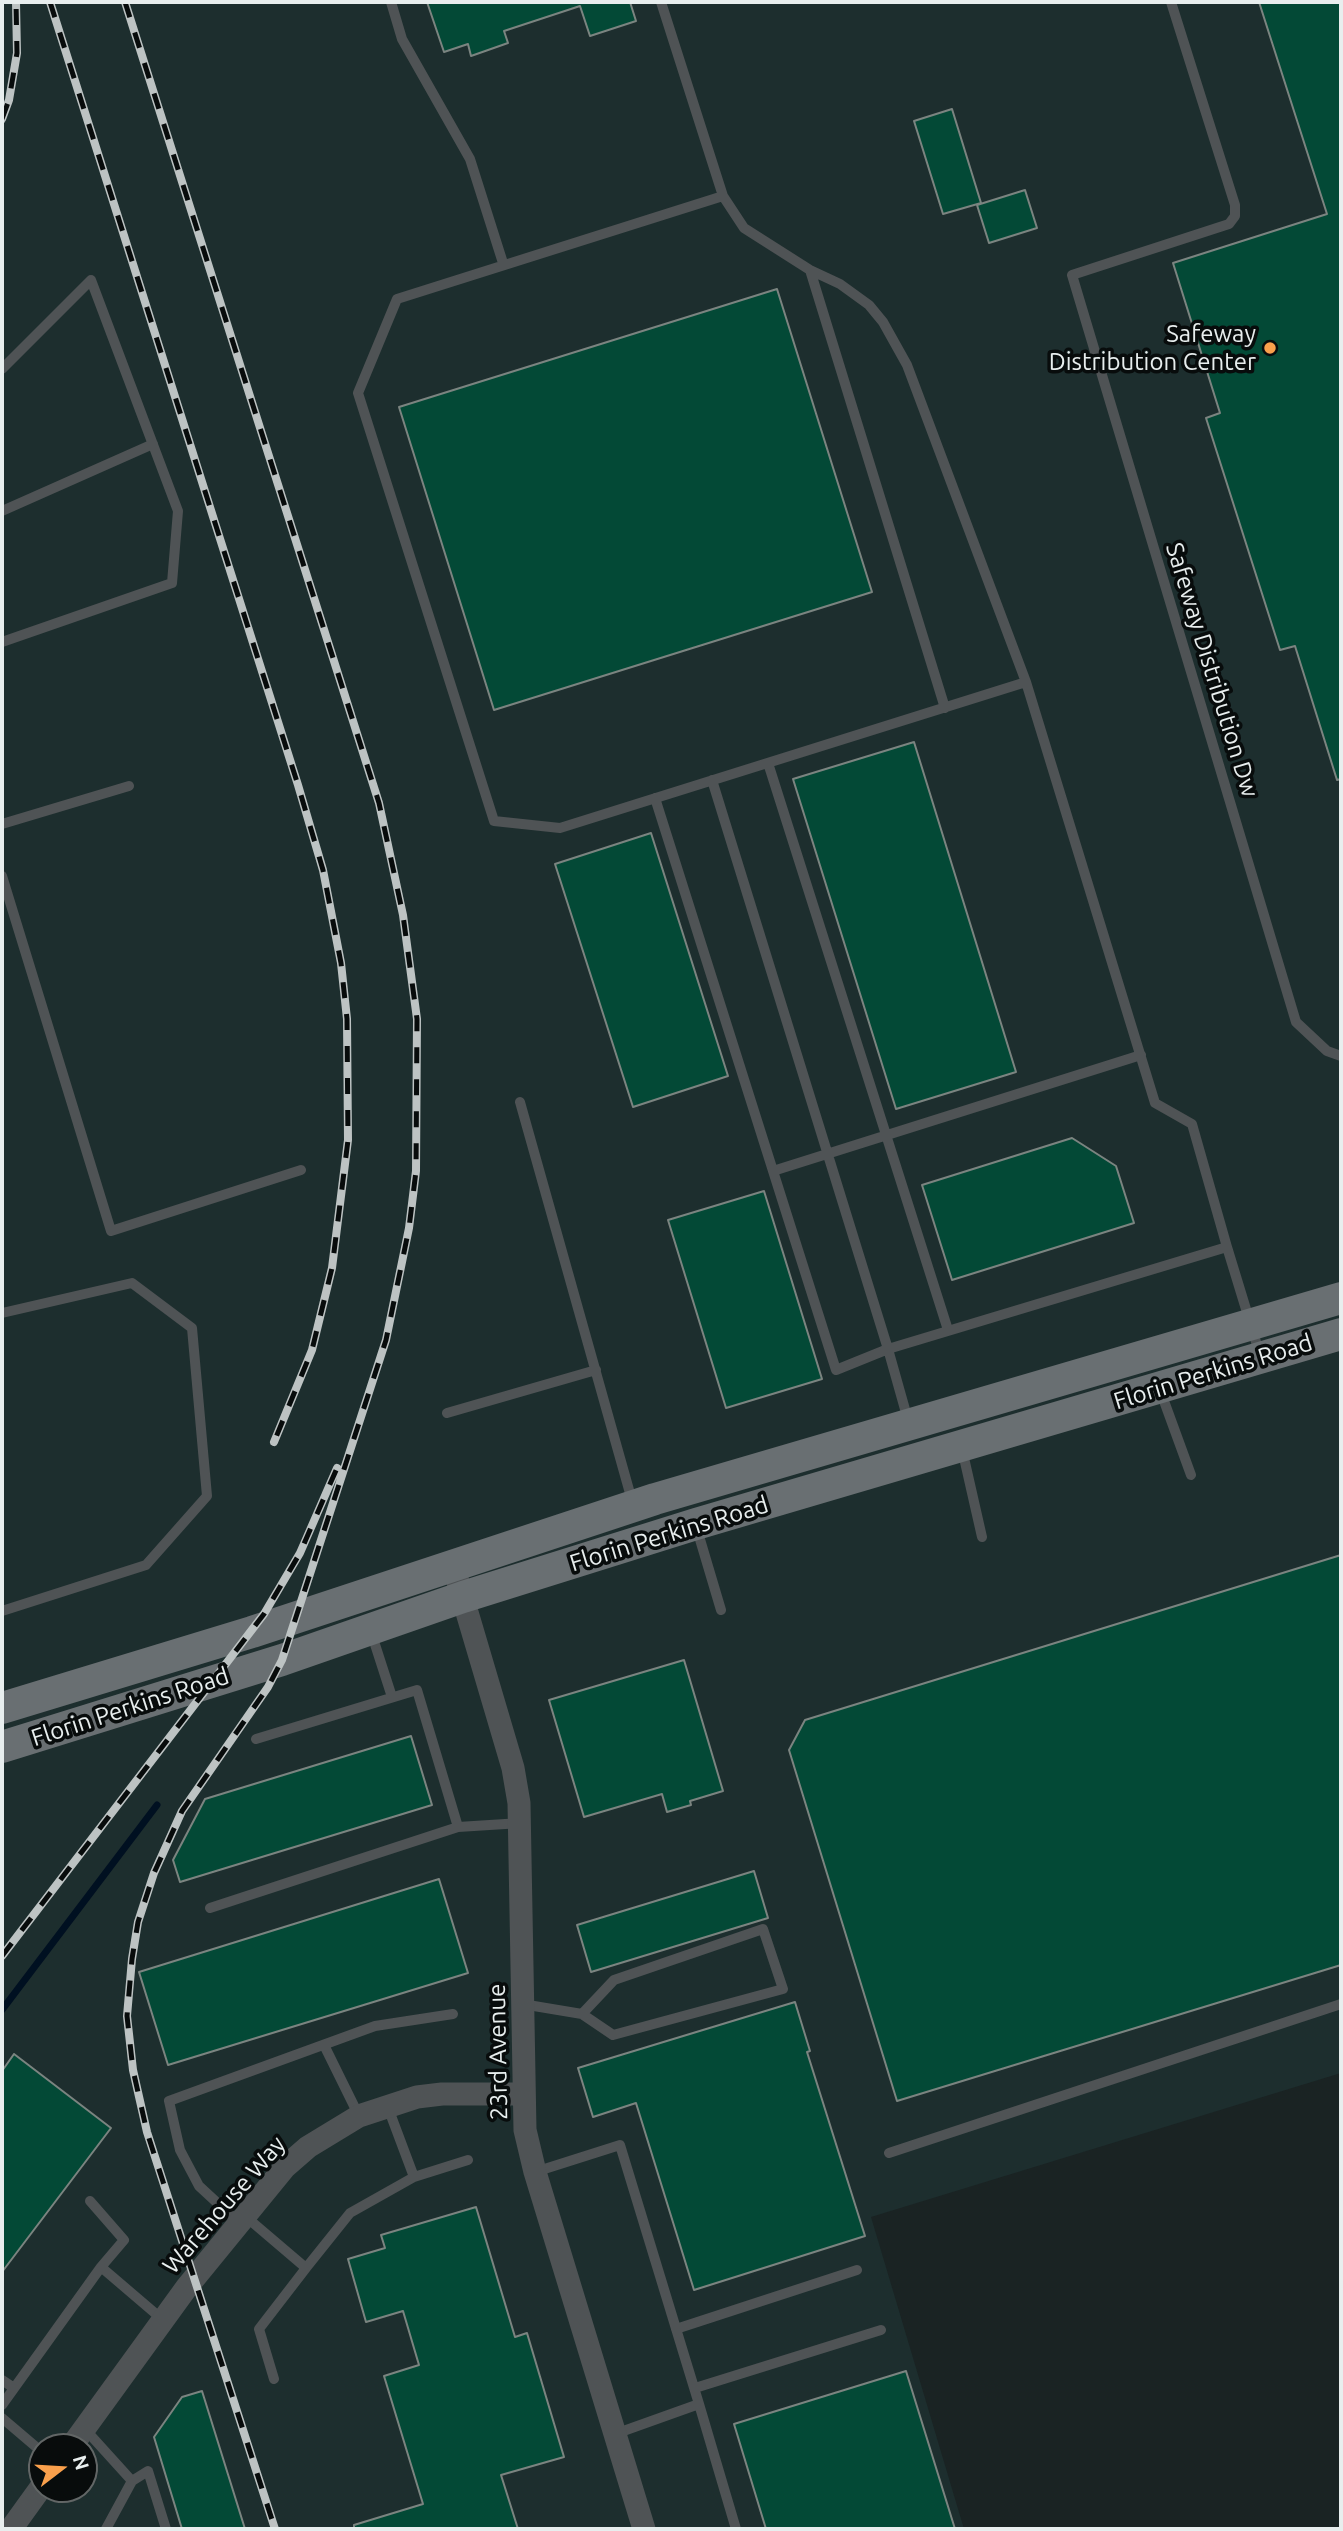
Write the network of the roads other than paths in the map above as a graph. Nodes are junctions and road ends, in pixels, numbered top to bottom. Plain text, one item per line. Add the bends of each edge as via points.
1 (391, 2) edge
2 (661, 2) edge
3 (1171, 2) edge
4 (723, 196) junction
5 (503, 263) junction
6 (810, 270) junction
7 (2, 369) edge
8 (153, 444) junction
9 (2, 511) edge
10 (2, 642) edge
11 (1026, 682) junction
12 (945, 708) junction
13 (768, 763) junction
14 (712, 780) junction
15 (129, 786) dead end
16 (655, 798) junction
17 (2, 824) edge
18 (2, 876) edge
19 (1141, 1055) junction
20 (1341, 1056) edge
21 (520, 1102) dead end
22 (886, 1135) junction
23 (828, 1153) junction
24 (301, 1170) dead end
25 (773, 1171) junction
26 (1227, 1247) junction
27 (1341, 1298) edge
28 (2, 1312) edge
29 (1251, 1325) junction
30 (948, 1331) junction
31 (1341, 1334) edge
32 (888, 1349) junction
33 (1261, 1357) junction
34 (596, 1370) junction
35 (1160, 1390) junction
36 (447, 1413) dead end
37 (909, 1423) junction
38 (961, 1443) junction
39 (1191, 1475) dead end
40 (634, 1506) junction
41 (696, 1524) junction
42 (982, 1537) dead end
43 (453, 1565) junction
44 (463, 1597) junction
45 (721, 1610) dead end
46 (2, 1611) edge
47 (370, 1629) junction
48 (393, 1697) junction
49 (2, 1708) edge
50 (256, 1739) dead end
51 (2, 1747) edge
52 (521, 1823) junction
53 (458, 1827) junction
54 (210, 1908) dead end
55 (522, 2004) junction
56 (1341, 2004) edge
57 (453, 2014) dead end
58 (582, 2014) junction
59 (324, 2045) junction
60 (523, 2094) junction
61 (387, 2105) junction
62 (359, 2116) junction
63 (889, 2152) dead end
64 (468, 2160) dead end
65 (535, 2172) junction
66 (414, 2177) junction
67 (90, 2201) dead end
68 (242, 2220) junction
69 (101, 2267) junction
70 (306, 2269) junction
71 (857, 2270) dead end
72 (163, 2320) junction
73 (676, 2329) junction
74 (881, 2330) dead end
75 (274, 2379) dead end
76 (2, 2380) edge
77 (14, 2388) junction
78 (695, 2388) junction
79 (699, 2404) junction
80 (2, 2405) edge
81 (2, 2417) edge
82 (84, 2428) junction
83 (81, 2433) edge
84 (615, 2434) junction
85 (28, 2440) edge
86 (132, 2481) junction
87 (30, 2503) edge
88 (11, 2529) edge
89 (106, 2529) edge
90 (166, 2529) edge
91 (644, 2529) edge
92 (736, 2529) edge

1 - 5 lane via 402,39 470,159
2 - 4 lane
3 - 20 lane, Safeway Distribution Dw via 1235,216 1229,224 1072,275 1296,1022 1326,1051
4 - 5 lane
4 - 6 lane via 744,228
5 - 16 lane via 397,299 358,393 494,821 560,828
6 - 11 lane via 856,295 895,341
6 - 12 lane
7 - 8 lane via 91,280
8 - 9 lane
8 - 10 lane via 178,511 172,583
11 - 12 lane
11 - 19 lane
12 - 13 lane
13 - 14 lane
13 - 22 lane
14 - 16 lane
14 - 23 lane
15 - 17 lane
16 - 25 lane
18 - 24 lane via 111,1231
19 - 22 lane
19 - 26 lane via 1155,1103 1192,1125
21 - 34 lane
22 - 23 lane
22 - 30 lane
23 - 25 lane
23 - 32 lane
25 - 32 lane via 836,1370
26 - 29 lane
26 - 30 lane
27 - 29 main road, Florin Perkins Road
28 - 46 lane via 132,1283 192,1328 207,1496 146,1565
29 - 33 lane
29 - 37 main road, Florin Perkins Road
30 - 32 lane
31 - 33 main road, Florin Perkins Road
32 - 37 lane
33 - 35 main road, Florin Perkins Road
34 - 36 lane
34 - 40 lane
35 - 38 main road, Florin Perkins Road
35 - 39 lane
37 - 40 main road, Florin Perkins Road
38 - 41 main road, Florin Perkins Road
38 - 42 lane
40 - 43 main road, Florin Perkins Road
41 - 44 main road, Florin Perkins Road
41 - 45 lane
43 - 44 street, 23rd Avenue
43 - 49 main road, Florin Perkins Road
44 - 47 main road, Florin Perkins Road
44 - 52 street, 23rd Avenue via 513,1768
47 - 48 lane
47 - 51 main road, Florin Perkins Road
48 - 50 lane
48 - 53 lane via 417,1690
52 - 53 lane
52 - 55 street, 23rd Avenue
53 - 54 lane
55 - 58 lane
55 - 60 street, 23rd Avenue
56 - 63 lane
57 - 59 lane via 375,2026
58 - 58 lane via 613,2035 783,1989 763,1929 614,1979
59 - 62 lane
59 - 68 lane via 169,2101 180,2150 199,2186
60 - 61 street, Warehouse Way via 442,2094
60 - 65 street, 23rd Avenue
61 - 62 street, Warehouse Way
61 - 66 lane
62 - 68 street, Warehouse Way via 285,2167
64 - 66 lane
65 - 73 lane via 620,2145
65 - 84 street, 23rd Avenue
66 - 70 lane via 349,2213
67 - 69 lane via 124,2240
68 - 70 lane
68 - 72 street, Warehouse Way
69 - 72 lane
69 - 77 lane
70 - 75 lane via 259,2329
71 - 73 lane
72 - 82 street, Warehouse Way
73 - 78 lane
74 - 78 lane
76 - 77 lane
77 - 80 lane
78 - 79 lane
79 - 84 lane
79 - 92 lane
81 - 85 lane
82 - 83 street, Warehouse Way
82 - 86 lane
84 - 91 street, 23rd Avenue
86 - 89 lane
86 - 90 lane via 148,2471
87 - 88 street

